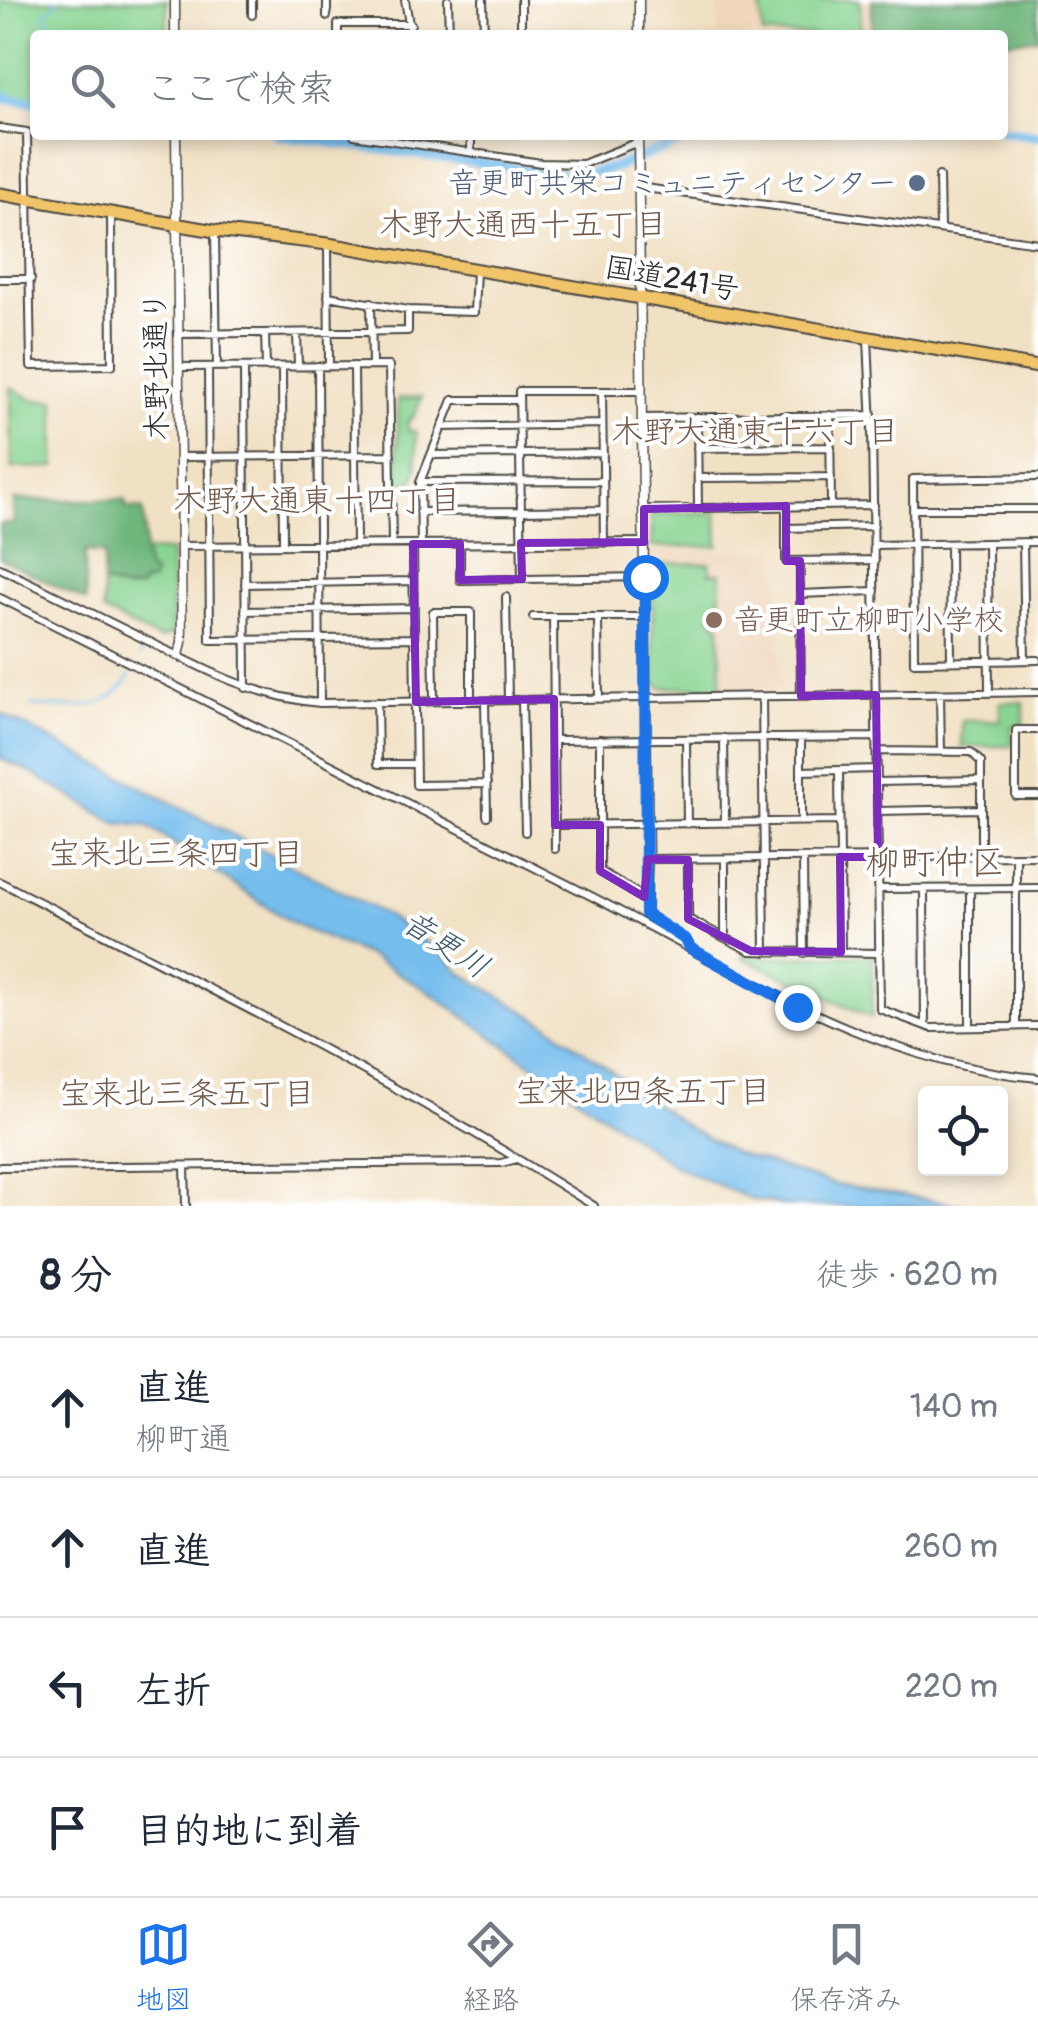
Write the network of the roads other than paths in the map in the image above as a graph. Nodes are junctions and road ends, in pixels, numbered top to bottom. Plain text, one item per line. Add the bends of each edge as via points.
1 (175, 0) edge
2 (252, 0) edge
3 (327, 0) edge
4 (405, 0) edge
5 (448, 0) edge
6 (483, 0) edge
7 (521, 0) edge
8 (639, 0) edge
9 (252, 15) dead end
10 (327, 16) dead end
11 (410, 24) junction
12 (176, 30) edge
13 (338, 30) edge
14 (411, 30) edge
15 (449, 30) edge
16 (484, 30) edge
17 (522, 30) edge
18 (639, 30) edge
19 (0, 128) edge
20 (176, 140) edge
21 (388, 140) edge
22 (470, 140) edge
23 (638, 141) edge
24 (471, 152) junction
25 (940, 176) dead end
26 (638, 187) junction
27 (0, 194) edge
28 (28, 199) junction
29 (111, 214) junction
30 (177, 225) junction
31 (940, 228) junction
32 (215, 231) junction
33 (1038, 242) edge
34 (328, 244) junction
35 (476, 269) junction
36 (0, 279) edge
37 (31, 279) junction
38 (328, 296) junction
39 (642, 298) junction
40 (371, 302) junction
41 (408, 310) junction
42 (297, 332) junction
43 (329, 332) junction
44 (372, 332) junction
45 (266, 333) junction
46 (178, 334) junction
47 (216, 334) junction
48 (868, 337) junction
49 (298, 366) junction
50 (318, 366) junction
51 (329, 366) junction
52 (354, 366) junction
53 (372, 366) junction
54 (179, 367) junction
55 (218, 367) junction
56 (244, 367) junction
57 (266, 367) junction
58 (282, 367) junction
59 (1038, 367) edge
60 (208, 368) junction
61 (602, 391) junction
62 (642, 391) junction
63 (519, 400) junction
64 (872, 415) junction
65 (830, 416) junction
66 (697, 417) junction
67 (643, 418) junction
68 (602, 424) junction
69 (442, 426) junction
70 (519, 426) junction
71 (830, 447) junction
72 (698, 448) junction
73 (603, 453) junction
74 (520, 454) junction
75 (390, 455) junction
76 (431, 455) junction
77 (244, 456) junction
78 (282, 456) junction
79 (318, 456) junction
80 (355, 456) junction
81 (180, 457) junction
82 (208, 457) junction
83 (831, 477) junction
84 (698, 478) junction
85 (1038, 478) edge
86 (603, 481) junction
87 (420, 482) junction
88 (520, 482) junction
89 (874, 505) junction
90 (786, 506) junction
91 (832, 506) junction
92 (644, 508) junction
93 (698, 508) junction
94 (913, 509) junction
95 (1038, 509) edge
96 (603, 510) junction
97 (520, 511) junction
98 (420, 512) junction
99 (874, 526) junction
100 (786, 528) junction
101 (644, 542) junction
102 (1024, 542) junction
103 (1038, 542) edge
104 (521, 543) junction
105 (604, 543) junction
106 (988, 543) junction
107 (392, 544) junction
108 (417, 544) junction
109 (460, 544) junction
110 (913, 544) junction
111 (950, 544) junction
112 (319, 545) junction
113 (356, 545) junction
114 (874, 545) junction
115 (181, 546) junction
116 (209, 546) junction
117 (245, 546) junction
118 (283, 546) junction
119 (874, 560) junction
120 (800, 561) junction
121 (0, 568) edge
122 (645, 577) junction
123 (522, 579) junction
124 (413, 581) junction
125 (319, 582) junction
126 (245, 584) junction
127 (875, 592) junction
128 (800, 594) junction
129 (506, 597) dead end
130 (0, 598) edge
131 (414, 608) junction
132 (319, 610) junction
133 (245, 611) junction
134 (533, 617) dead end
135 (645, 617) junction
136 (553, 618) junction
137 (598, 618) junction
138 (414, 638) junction
139 (319, 639) junction
140 (246, 640) junction
141 (179, 656) junction
142 (988, 660) junction
143 (1025, 660) junction
144 (1038, 660) edge
145 (951, 661) junction
146 (246, 688) junction
147 (1038, 692) edge
148 (989, 693) junction
149 (940, 694) junction
150 (876, 695) junction
151 (762, 696) junction
152 (801, 696) junction
153 (647, 697) junction
154 (600, 698) junction
155 (554, 699) junction
156 (508, 700) junction
157 (522, 700) junction
158 (434, 701) junction
159 (472, 701) junction
160 (485, 701) junction
161 (377, 702) junction
162 (416, 702) junction
163 (320, 703) junction
164 (1038, 730) edge
165 (877, 737) junction
166 (686, 738) junction
167 (724, 738) junction
168 (763, 738) junction
169 (801, 738) junction
170 (600, 739) junction
171 (647, 739) junction
172 (554, 740) junction
173 (877, 751) junction
174 (941, 751) junction
175 (416, 764) junction
176 (877, 769) junction
177 (839, 770) junction
178 (801, 771) junction
179 (980, 780) junction
180 (877, 782) junction
181 (486, 784) junction
182 (1038, 796) edge
183 (981, 810) junction
184 (878, 811) junction
185 (487, 816) dead end
186 (764, 822) junction
187 (801, 822) junction
188 (839, 822) junction
189 (725, 823) junction
190 (648, 824) junction
191 (687, 824) junction
192 (555, 825) junction
193 (600, 825) junction
194 (525, 832) dead end
195 (555, 848) dead end
196 (981, 856) junction
197 (1016, 856) junction
198 (1038, 856) edge
199 (840, 857) junction
200 (764, 858) junction
201 (803, 858) junction
202 (878, 858) junction
203 (725, 859) junction
204 (648, 860) junction
205 (688, 860) junction
206 (0, 882) edge
207 (1016, 888) junction
208 (1038, 888) edge
209 (879, 889) junction
210 (970, 889) junction
211 (924, 890) junction
212 (644, 897) junction
213 (725, 936) junction
214 (690, 948) junction
215 (765, 952) junction
216 (841, 952) junction
217 (804, 953) junction
218 (879, 953) junction
219 (925, 1025) junction
220 (970, 1026) junction
221 (1016, 1026) junction
222 (1038, 1026) edge
223 (1038, 1078) edge
224 (518, 1158) junction
225 (185, 1166) junction
226 (0, 1167) edge
227 (186, 1206) edge
228 (594, 1206) edge

1 - 12 street
2 - 9 street
3 - 10 street
4 - 11 street
5 - 15 street
6 - 16 street
7 - 17 street
8 - 18 street
11 - 13 street via 338,24
11 - 14 street
19 - 28 street via 28,132
20 - 30 street, 木野北通り
21 - 24 street
22 - 24 street
23 - 24 street via 584,164
23 - 26 street
25 - 31 street
26 - 31 street
26 - 39 street
27 - 28 highway, 国道241号
28 - 29 highway, 国道241号
28 - 37 street
29 - 30 highway, 国道241号
29 - 37 street via 112,365 31,366
30 - 32 highway, 国道241号
30 - 46 street, 木野北通り
31 - 33 street
32 - 34 highway, 国道241号
32 - 47 street
34 - 35 highway, 国道241号
34 - 38 street
35 - 39 highway, 国道241号
35 - 41 street via 474,312
36 - 37 street
38 - 40 street
38 - 43 street
39 - 48 highway, 国道241号
39 - 62 street
40 - 41 street
40 - 44 street
41 - 44 street via 408,331
42 - 43 street
42 - 45 street
42 - 49 street
43 - 44 street
43 - 51 street
44 - 53 street
45 - 47 street
45 - 57 street
46 - 47 street
46 - 54 street, 木野北通り
47 - 55 street
48 - 59 highway, 国道241号
48 - 64 street
49 - 50 street
49 - 58 street
50 - 51 street
50 - 79 street
51 - 52 street
52 - 53 street
52 - 80 street
53 - 75 street via 389,366
54 - 60 street
54 - 81 street, 木野北通り
55 - 56 street
55 - 60 street
56 - 57 street
56 - 77 street
57 - 58 street
58 - 78 street
60 - 82 street
61 - 62 street
61 - 63 street via 519,391
61 - 68 street
62 - 67 street
63 - 69 street via 453,400
63 - 70 street
64 - 65 street
64 - 89 street
65 - 66 street
65 - 71 street
66 - 67 street
66 - 72 street
67 - 92 street
68 - 70 street
68 - 73 street
69 - 70 street
69 - 76 street
70 - 74 street
71 - 72 street
71 - 83 street
72 - 84 street
73 - 74 street
73 - 86 street
74 - 76 street
74 - 88 street
75 - 80 street
75 - 107 street
76 - 87 street
77 - 78 street
77 - 82 street
77 - 117 street
78 - 79 street
78 - 118 street
79 - 80 street
79 - 112 street
80 - 113 street
81 - 82 street
81 - 115 street, 木野北通り
82 - 116 street
83 - 84 street
83 - 91 street
84 - 93 street
85 - 94 street via 912,479
86 - 88 street
86 - 96 street
87 - 88 street
87 - 98 street
88 - 97 street
89 - 91 street
89 - 99 street
90 - 91 street
90 - 93 street
90 - 100 street
92 - 93 street
92 - 101 street
94 - 95 street
94 - 110 street
96 - 97 street
96 - 105 street
97 - 98 street
97 - 104 street
98 - 108 street
99 - 100 street
99 - 114 street
100 - 120 street via 786,561
101 - 105 street
101 - 122 street
102 - 103 street
102 - 106 street
102 - 143 street
104 - 105 street
104 - 109 street
104 - 123 street
106 - 111 street
106 - 142 street
107 - 108 street
107 - 113 street
108 - 109 street
108 - 124 street
109 - 123 street via 460,580
110 - 111 street
110 - 114 street
110 - 145 street via 914,662
111 - 145 street
112 - 113 street
112 - 118 street
112 - 125 street
114 - 119 street
115 - 116 street
115 - 141 street, 木野北通り
116 - 117 street
116 - 140 street via 210,640
117 - 118 street
117 - 126 street
119 - 120 street
119 - 127 street
120 - 128 street
121 - 141 street
122 - 123 street
122 - 135 street
124 - 125 street
124 - 131 street
125 - 126 street
125 - 132 street
126 - 133 street
127 - 128 street
127 - 150 street
128 - 152 street
129 - 156 street
130 - 214 street
131 - 132 street
131 - 138 street
132 - 133 street
132 - 139 street
133 - 140 street
134 - 136 street
135 - 137 street
135 - 153 street
136 - 137 street
136 - 155 street
137 - 154 street
138 - 139 street
138 - 162 street
139 - 140 street
139 - 163 street
140 - 146 street
141 - 146 street
142 - 143 street
142 - 145 street
142 - 148 street
143 - 144 street
146 - 163 street
147 - 148 street
148 - 149 street
149 - 150 street
149 - 174 street
150 - 152 street
150 - 165 street
151 - 152 street
151 - 153 street
151 - 168 street
153 - 154 street
153 - 171 street
154 - 155 street
155 - 157 street
155 - 172 street
156 - 157 street
156 - 160 street
157 - 194 street
158 - 159 street
158 - 159 street via 433,612 470,612
158 - 162 street
159 - 160 street
160 - 181 street
161 - 162 street
161 - 163 street
161 - 175 street via 378,764
162 - 175 street
164 - 182 street via 1016,730 1016,796
165 - 169 street
165 - 173 street
166 - 167 street
166 - 171 street
166 - 191 street
167 - 168 street
167 - 189 street
168 - 169 street
168 - 186 street
169 - 178 street
170 - 171 street
170 - 172 street
170 - 193 street
171 - 190 street
172 - 192 street
173 - 174 street
173 - 176 street
174 - 179 street via 972,752
175 - 181 street via 416,784
176 - 177 street
176 - 180 street
177 - 178 street
177 - 188 street
178 - 187 street
179 - 180 street
179 - 183 street
180 - 184 street
181 - 185 street
183 - 184 street
183 - 196 street
184 - 202 street
186 - 187 street
186 - 189 street
186 - 200 street
187 - 188 street
188 - 199 street
189 - 191 street
190 - 191 street
190 - 193 street
190 - 204 street
192 - 193 street
192 - 195 street
193 - 212 street via 600,871
196 - 197 street
196 - 202 street
197 - 198 street
197 - 207 street
199 - 201 street
199 - 202 street
199 - 216 street
200 - 201 street
200 - 203 street
200 - 215 street
201 - 217 street
202 - 209 street
203 - 205 street
203 - 213 street
204 - 205 street
204 - 212 street
205 - 213 street via 688,920
206 - 224 street via 350,1062
207 - 208 street
207 - 210 street
207 - 221 street
209 - 211 street
209 - 218 street
210 - 211 street
210 - 220 street
211 - 219 street
212 - 214 street via 649,918
213 - 215 street
214 - 223 street via 797,1007 897,1049 970,1070
215 - 217 street
216 - 217 street
216 - 218 street
218 - 219 street via 880,1010
219 - 220 street
220 - 221 street
221 - 222 street
224 - 225 street
224 - 228 street
225 - 226 street
225 - 227 street

